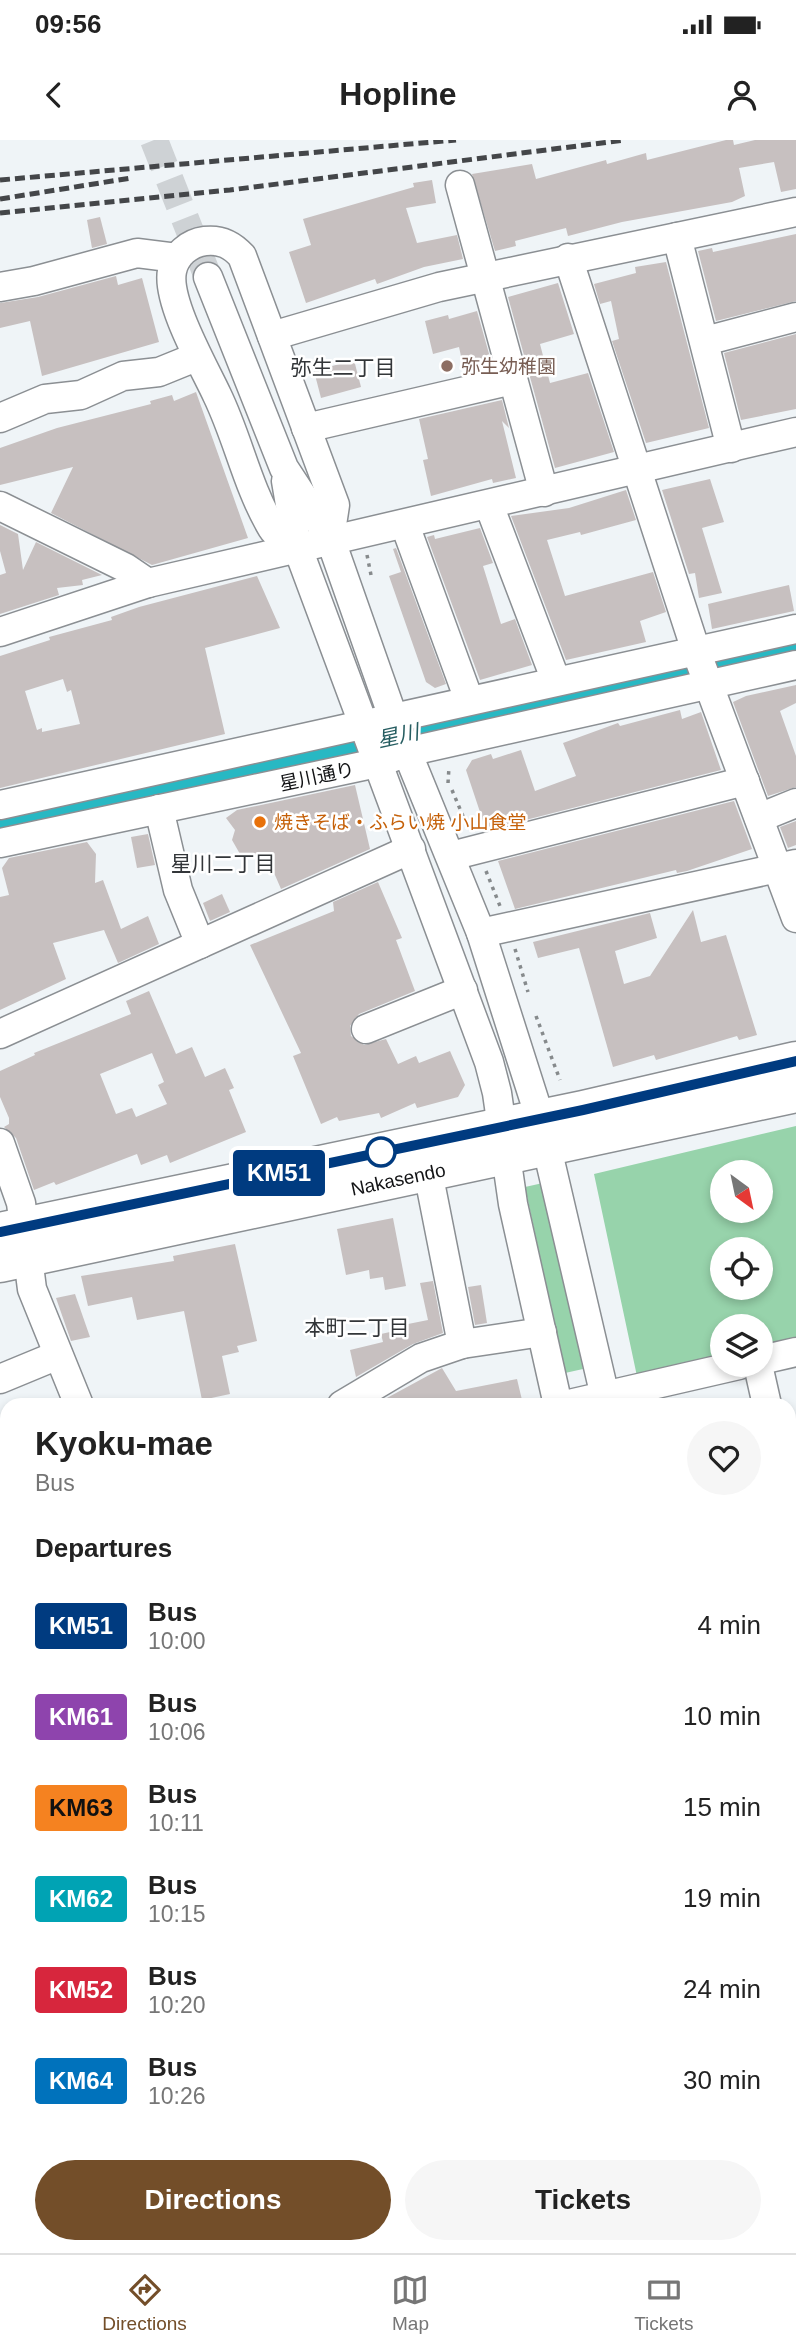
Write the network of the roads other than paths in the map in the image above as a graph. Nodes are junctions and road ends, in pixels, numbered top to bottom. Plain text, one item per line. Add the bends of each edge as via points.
1 (460, 185) dead end
2 (796, 212) edge
3 (677, 237) junction
4 (177, 258) junction
5 (568, 258) junction
6 (485, 276) junction
7 (208, 277) tunnel mouth
8 (0, 287) edge
9 (796, 317) edge
10 (272, 337) junction
11 (705, 341) junction
12 (196, 357) junction
13 (513, 380) junction
14 (0, 418) edge
15 (306, 428) junction
16 (796, 432) edge
17 (731, 447) junction
18 (284, 468) junction
19 (638, 469) junction
20 (544, 492) junction
21 (489, 505) junction
22 (0, 506) edge
23 (405, 525) junction
24 (330, 538) junction
25 (297, 546) junction
26 (148, 583) junction
27 (796, 629) edge
28 (0, 632) edge
29 (696, 651) junction
30 (796, 665) edge
31 (556, 681) junction
32 (708, 684) junction
33 (469, 700) junction
34 (394, 719) junction
35 (364, 726) junction
36 (407, 752) junction
37 (377, 763) junction
38 (745, 781) junction
39 (796, 803) edge
40 (0, 805) edge
41 (159, 809) junction
42 (759, 818) junction
43 (0, 843) edge
44 (411, 849) junction
45 (451, 856) junction
46 (787, 866) edge
47 (796, 918) edge
48 (481, 933) junction
49 (200, 944) junction
50 (463, 990) junction
51 (366, 1030) dead end
52 (0, 1034) edge
53 (796, 1061) edge
54 (796, 1093) edge
55 (544, 1133) junction
56 (504, 1141) junction
57 (0, 1143) edge
58 (428, 1172) junction
59 (13, 1245) edge
60 (542, 1332) junction
61 (462, 1344) junction
62 (796, 1352) edge
63 (58, 1355) junction
64 (773, 1357) edge
65 (710, 1373) edge
66 (761, 1377) edge
67 (0, 1379) edge
68 (76, 1398) edge
69 (354, 1398) edge
70 (556, 1398) edge
71 (604, 1398) edge
72 (616, 1398) edge
73 (765, 1398) edge

1 - 6 street
2 - 3 street
3 - 5 street
3 - 11 street
4 - 8 street via 137,253
4 - 10 street via 199,241 234,247 242,256
4 - 12 street via 172,284
5 - 6 street
5 - 19 street
6 - 10 street
6 - 13 street
7 - 18 street
9 - 11 street
10 - 15 street
11 - 17 street
12 - 14 street via 159,372 123,376 81,395 45,399
12 - 25 street via 217,395 274,531
13 - 15 street
13 - 20 street
15 - 24 street via 335,505
16 - 17 street
17 - 19 street
18 - 24 street
18 - 25 street
19 - 20 street
19 - 29 street
20 - 21 street
21 - 23 street
21 - 31 street
22 - 26 street
23 - 24 street
23 - 33 street
24 - 25 street
24 - 34 street
25 - 26 street
25 - 35 street
26 - 28 street
27 - 29 street, 星川通り
29 - 31 street, 星川通り
29 - 32 street
30 - 32 street, 星川通り
31 - 33 street, 星川通り
32 - 36 street, 星川通り
32 - 38 street
33 - 34 street, 星川通り
34 - 35 street, 星川通り
34 - 36 street
35 - 37 street
35 - 40 street, 星川通り
36 - 37 street, 星川通り
36 - 45 street
37 - 41 street, 星川通り
37 - 44 street
38 - 42 street
38 - 45 street
39 - 42 street
41 - 43 street, 星川通り
41 - 49 street via 178,890
42 - 46 street
44 - 49 street
44 - 50 street
45 - 48 street
46 - 47 street
46 - 48 street
48 - 55 street
49 - 52 street
50 - 51 street
50 - 56 street via 489,1062
53 - 55 highway, Nakasendo
54 - 55 highway, Nakasendo
55 - 56 highway, Nakasendo
55 - 71 street
56 - 58 highway, Nakasendo
56 - 59 highway, Nakasendo
56 - 60 street
57 - 59 street via 21,1203
58 - 59 highway, Nakasendo
58 - 61 street
59 - 63 street
60 - 61 street
60 - 70 street
61 - 69 street via 421,1358
62 - 64 street
63 - 67 street
63 - 68 street
65 - 72 street
66 - 73 street

